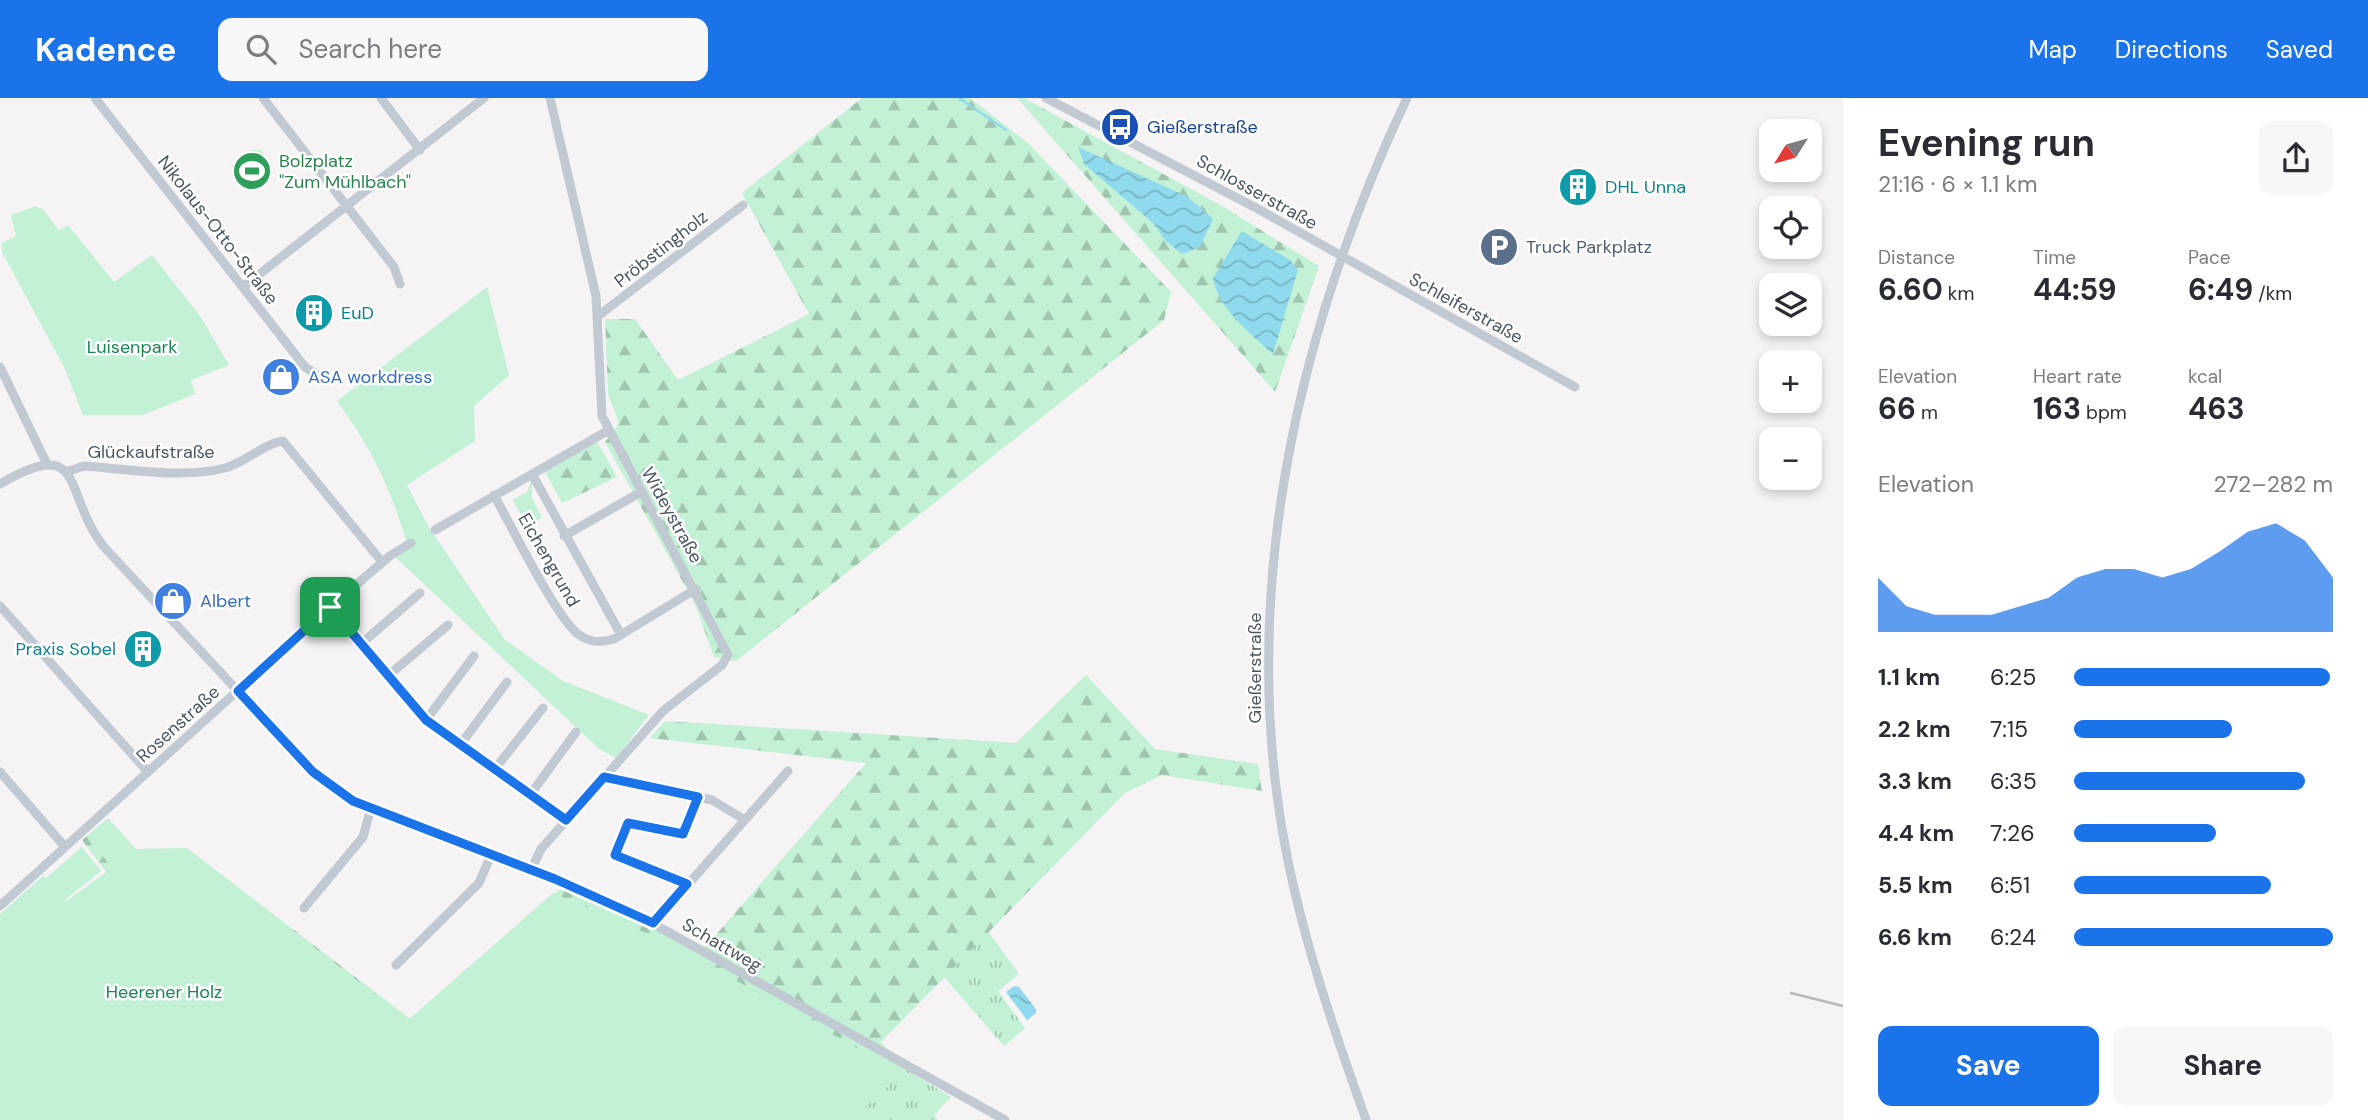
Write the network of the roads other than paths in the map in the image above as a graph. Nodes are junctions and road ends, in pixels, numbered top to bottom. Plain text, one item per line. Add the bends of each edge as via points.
1 (95, 98) edge
2 (262, 98) edge
3 (381, 98) edge
4 (484, 98) edge
5 (550, 98) edge
6 (1045, 98) edge
7 (1407, 98) edge
8 (420, 150) junction
9 (743, 205) dead end
10 (347, 206) junction
11 (1342, 256) junction
12 (400, 284) dead end
13 (243, 287) junction
14 (598, 316) junction
15 (0, 367) edge
16 (320, 377) dead end
17 (1575, 387) dead end
18 (609, 430) junction
19 (46, 462) junction
20 (66, 472) junction
21 (532, 474) junction
22 (0, 484) edge
23 (641, 492) junction
24 (494, 495) junction
25 (435, 530) dead end
26 (564, 536) junction
27 (411, 543) dead end
28 (382, 562) junction
29 (696, 589) junction
30 (420, 593) dead end
31 (0, 606) edge
32 (330, 607) junction
33 (448, 625) dead end
34 (621, 635) junction
35 (362, 643) junction
36 (474, 656) dead end
37 (389, 675) junction
38 (507, 682) dead end
39 (238, 691) junction
40 (543, 708) dead end
41 (426, 720) junction
42 (576, 732) dead end
43 (460, 745) junction
44 (494, 771) junction
45 (788, 771) dead end
46 (0, 772) edge
47 (148, 772) junction
48 (604, 777) junction
49 (530, 795) junction
50 (698, 797) junction
51 (371, 808) junction
52 (566, 820) junction
53 (745, 820) junction
54 (65, 847) junction
55 (491, 855) junction
56 (531, 870) junction
57 (687, 884) junction
58 (0, 906) edge
59 (304, 908) dead end
60 (653, 923) junction
61 (396, 965) dead end
62 (1004, 1120) edge
63 (1366, 1120) edge

1 - 13 street, Nikolaus-Otto-Straße
2 - 10 street
3 - 8 street
4 - 8 street
5 - 14 street, Wideystraße
6 - 11 street, Schlosserstraße
7 - 11 street, Gießerstraße
8 - 10 street
9 - 14 street, Pröbstingholz
10 - 12 street via 394,267
10 - 13 street
11 - 17 street, Schleiferstraße
11 - 63 street, Gießerstraße via 1287,454 1270,591 1269,690 1277,789 1295,891 1321,991
13 - 16 street, Nikolaus-Otto-Straße via 305,367
14 - 18 street, Wideystraße via 602,416
15 - 19 street
18 - 21 street
18 - 23 street, Wideystraße
19 - 20 street
19 - 22 street
20 - 28 street, Glückaufstraße via 84,466 214,470 283,441
20 - 39 street, Schattweg via 86,521 104,547
21 - 24 street
21 - 26 street, Eichengrund
23 - 26 street, Eichengrund
23 - 29 street, Wideystraße
24 - 25 street
24 - 34 street, Eichengrund via 569,626 596,642
26 - 34 street, Eichengrund
27 - 28 street, Rosenstraße
28 - 32 street, Rosenstraße
29 - 34 street, Eichengrund
29 - 48 street, Wideystraße via 728,655 722,665 663,711
30 - 35 street
31 - 47 street
32 - 35 street
32 - 39 street, Rosenstraße
33 - 37 street
35 - 37 street
36 - 41 street
37 - 41 street
38 - 43 street
39 - 47 street, Rosenstraße
39 - 51 street, Schattweg via 325,783
40 - 44 street
41 - 43 street
42 - 49 street
43 - 44 street
44 - 49 street
45 - 53 street
46 - 54 street
47 - 54 street, Rosenstraße
48 - 50 street
48 - 52 street, Wideystraße
49 - 52 street
50 - 53 street via 724,804
50 - 57 street via 683,834 628,823 615,855
51 - 55 street, Schattweg
51 - 59 street via 363,837
52 - 56 street, Wideystraße via 541,849
53 - 57 street
54 - 58 street, Rosenstraße
55 - 56 street, Schattweg
55 - 61 street via 479,883
56 - 60 street, Schattweg
57 - 60 street
60 - 62 street, Schattweg

